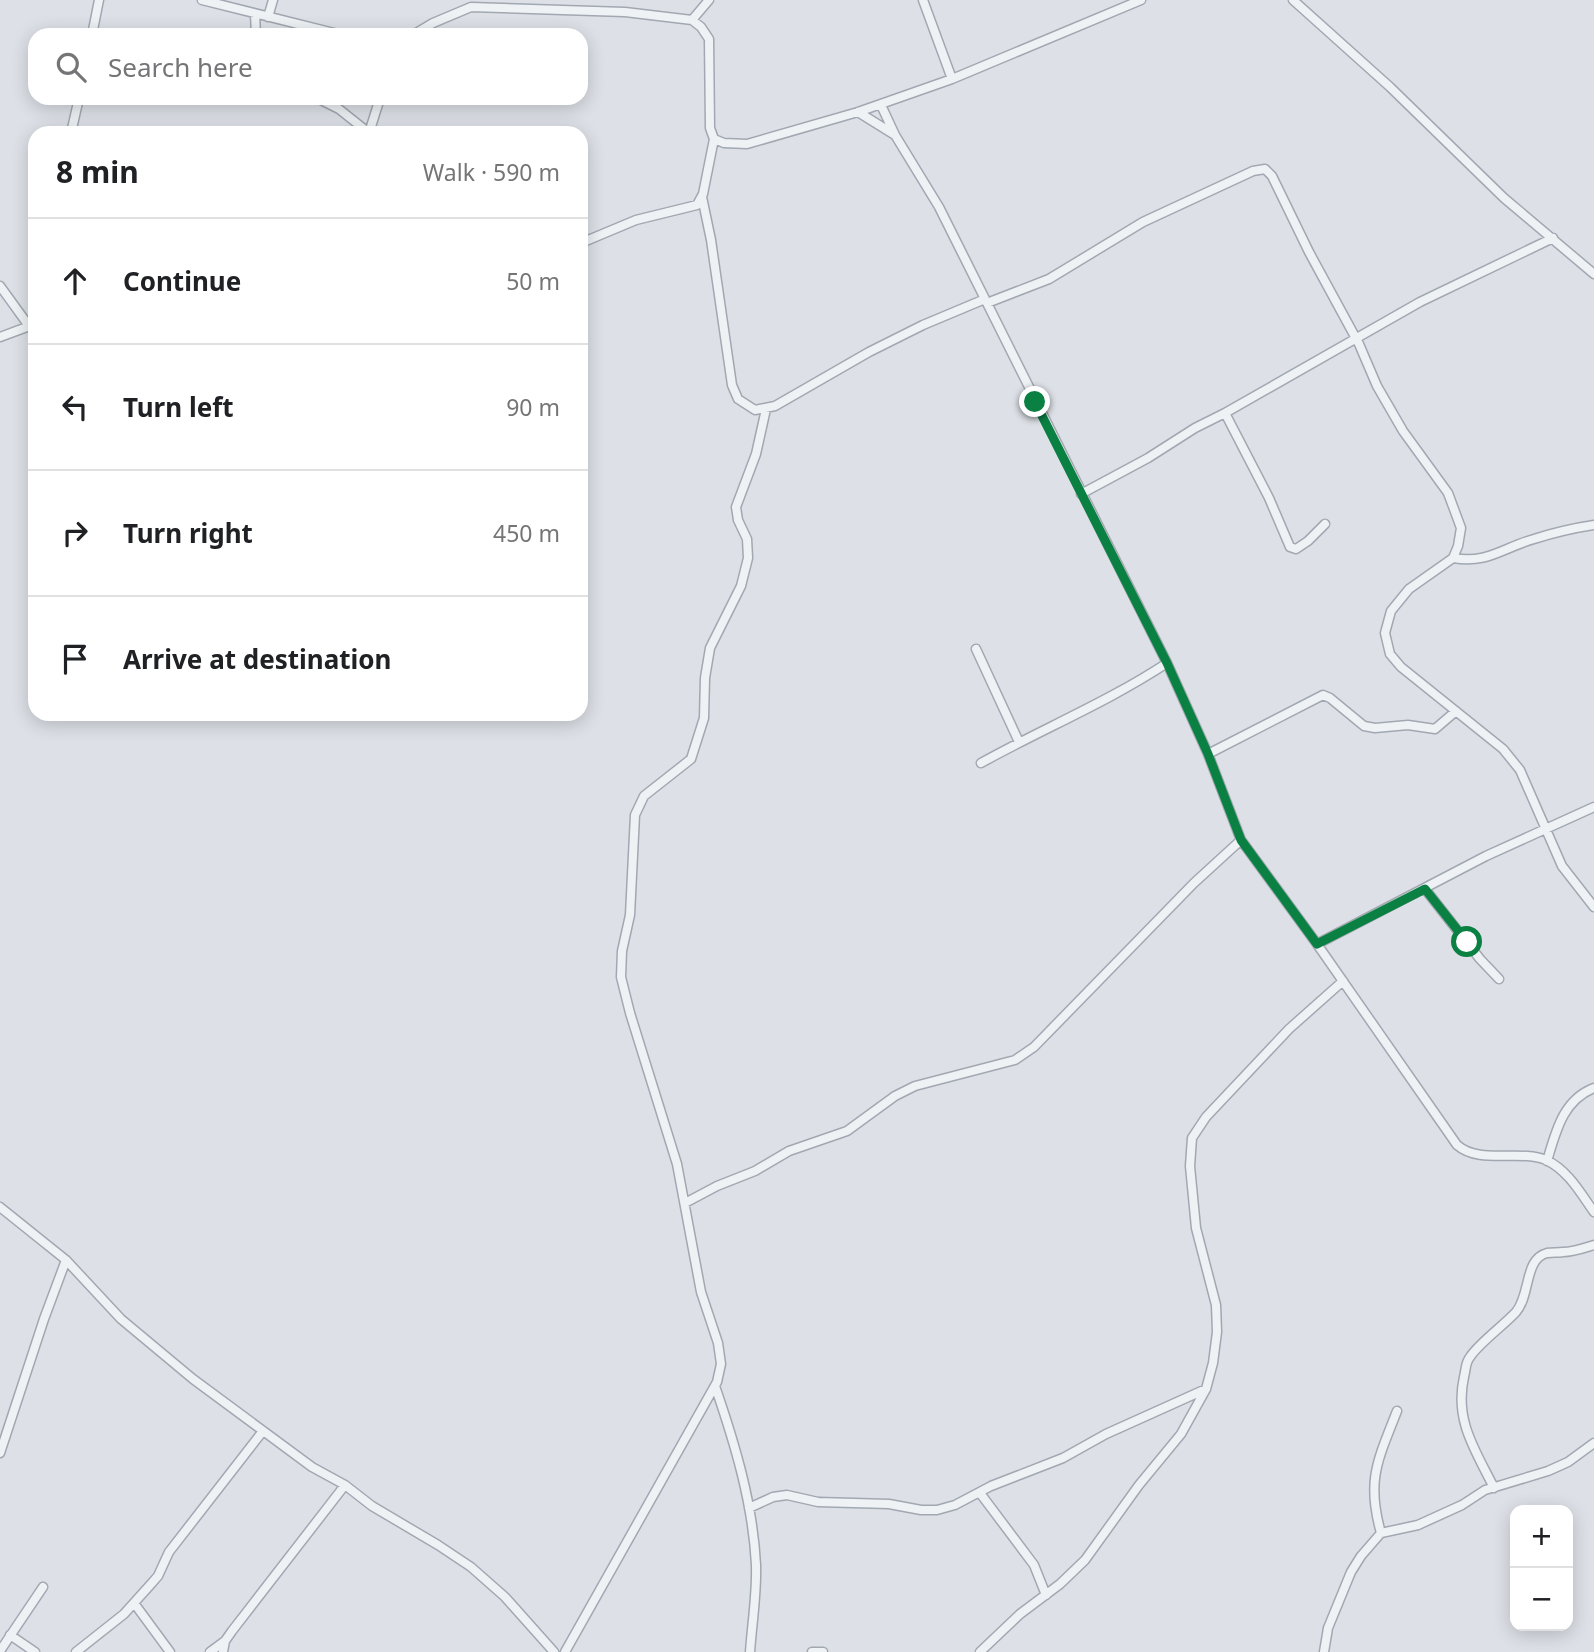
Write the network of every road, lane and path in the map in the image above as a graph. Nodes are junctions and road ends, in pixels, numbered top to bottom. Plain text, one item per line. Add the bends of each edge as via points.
1 (99, 0) edge
2 (202, 0) edge
3 (273, 0) edge
4 (709, 0) edge
5 (923, 0) edge
6 (1141, 0) edge
7 (1293, 0) edge
8 (472, 3) edge
9 (256, 14) junction
10 (268, 17) junction
11 (692, 20) junction
12 (93, 28) edge
13 (256, 28) edge
14 (313, 28) edge
15 (425, 28) edge
16 (952, 79) junction
17 (77, 105) edge
18 (332, 105) edge
19 (378, 105) edge
20 (881, 105) junction
21 (858, 112) junction
22 (73, 126) edge
23 (361, 126) edge
24 (371, 126) edge
25 (895, 135) junction
26 (714, 139) junction
27 (702, 197) junction
28 (1553, 239) junction
29 (588, 240) edge
30 (1594, 274) edge
31 (0, 286) edge
32 (986, 301) junction
33 (28, 320) edge
34 (28, 326) edge
35 (0, 337) edge
36 (1357, 340) junction
37 (766, 409) junction
38 (1225, 413) junction
39 (1081, 494) junction
40 (1325, 524) dead end
41 (1594, 525) edge
42 (1453, 558) junction
43 (976, 649) dead end
44 (1167, 663) junction
45 (1456, 711) junction
46 (1019, 742) junction
47 (1208, 754) junction
48 (981, 764) dead end
49 (1594, 807) edge
50 (1545, 830) junction
51 (1241, 840) junction
52 (1425, 889) junction
53 (1594, 907) edge
54 (1317, 944) junction
55 (1499, 979) dead end
56 (1343, 981) junction
57 (1594, 1088) edge
58 (1547, 1161) junction
59 (685, 1203) junction
60 (3, 1209) edge
61 (1594, 1212) edge
62 (0, 1222) edge
63 (1594, 1245) edge
64 (66, 1260) junction
65 (715, 1386) junction
66 (1206, 1389) junction
67 (1397, 1411) dead end
68 (263, 1431) junction
69 (3, 1436) edge
70 (1594, 1443) edge
71 (0, 1453) edge
72 (345, 1485) junction
73 (1494, 1488) junction
74 (980, 1493) junction
75 (749, 1508) junction
76 (1381, 1533) junction
77 (43, 1587) dead end
78 (1045, 1595) junction
79 (134, 1603) junction
80 (10, 1635) junction
81 (225, 1641) junction
82 (0, 1651) edge
83 (35, 1652) edge
84 (76, 1652) edge
85 (170, 1652) edge
86 (210, 1652) edge
87 (223, 1652) edge
88 (554, 1652) edge
89 (565, 1652) edge
90 (750, 1652) edge
91 (811, 1652) edge
92 (822, 1652) edge
93 (980, 1652) edge
94 (1324, 1652) edge

1 - 12 street
2 - 9 street
3 - 10 street
4 - 11 street
5 - 16 street
6 - 16 street
7 - 28 street
8 - 11 street
8 - 15 street
9 - 10 street
9 - 13 street
10 - 14 street
11 - 26 street via 709,39
16 - 20 street
17 - 22 street
18 - 23 street
19 - 24 street
20 - 21 street
20 - 25 street
21 - 25 street
21 - 26 street via 747,144
25 - 32 street via 939,206
26 - 27 street
27 - 29 street via 693,207 636,220
27 - 37 street via 732,385 744,404
28 - 30 street
28 - 36 street via 1420,302
31 - 33 street
32 - 36 street via 1049,279 1143,222 1265,169 1277,182
32 - 37 street via 923,325
32 - 39 street
34 - 35 street
36 - 38 street
36 - 42 street via 1403,431 1456,508 1461,528
37 - 59 street via 756,454 736,507 748,558 741,586 710,648 704,718 691,758 644,796 633,831 632,891 621,977
38 - 39 street
38 - 40 street via 1290,547 1296,549
39 - 44 street
41 - 42 street via 1531,539 1472,561
42 - 45 street via 1409,589 1391,611 1385,633 1390,654 1401,667
43 - 46 street
44 - 46 street via 1085,711
44 - 47 street
45 - 47 street via 1435,729 1375,728 1364,726 1323,695
45 - 50 street via 1503,749 1520,770
46 - 48 street
47 - 51 street
49 - 50 street
50 - 52 street
50 - 53 street via 1562,866
51 - 54 street
51 - 59 street via 1034,1047 1014,1060 915,1086 847,1131 789,1151
52 - 54 street
52 - 55 street
54 - 56 street
56 - 58 street via 1465,1152 1528,1155
56 - 66 street via 1271,1048 1192,1138 1196,1228 1216,1305 1217,1332
57 - 58 street via 1578,1096 1565,1112
58 - 61 street via 1573,1182
59 - 65 street via 701,1292 719,1343 721,1364
60 - 62 street
60 - 64 street
63 - 73 street via 1539,1257 1530,1270 1520,1307 1466,1365 1461,1414
64 - 68 street via 151,1345
64 - 69 street
65 - 75 street
65 - 89 street
66 - 74 street
66 - 78 street via 1181,1434 1085,1560
67 - 76 street via 1372,1486
68 - 72 street
68 - 79 street
69 - 71 street
70 - 73 street via 1568,1462
72 - 81 street
72 - 88 street via 471,1567
73 - 76 street via 1418,1525
74 - 75 street via 937,1510 787,1495
74 - 78 street via 1034,1565
75 - 90 street via 756,1566
76 - 94 street via 1351,1572 1328,1628
77 - 80 street
78 - 93 street
79 - 84 street
79 - 85 street
80 - 82 street
80 - 83 street
81 - 86 street
81 - 87 street
91 - 92 street

